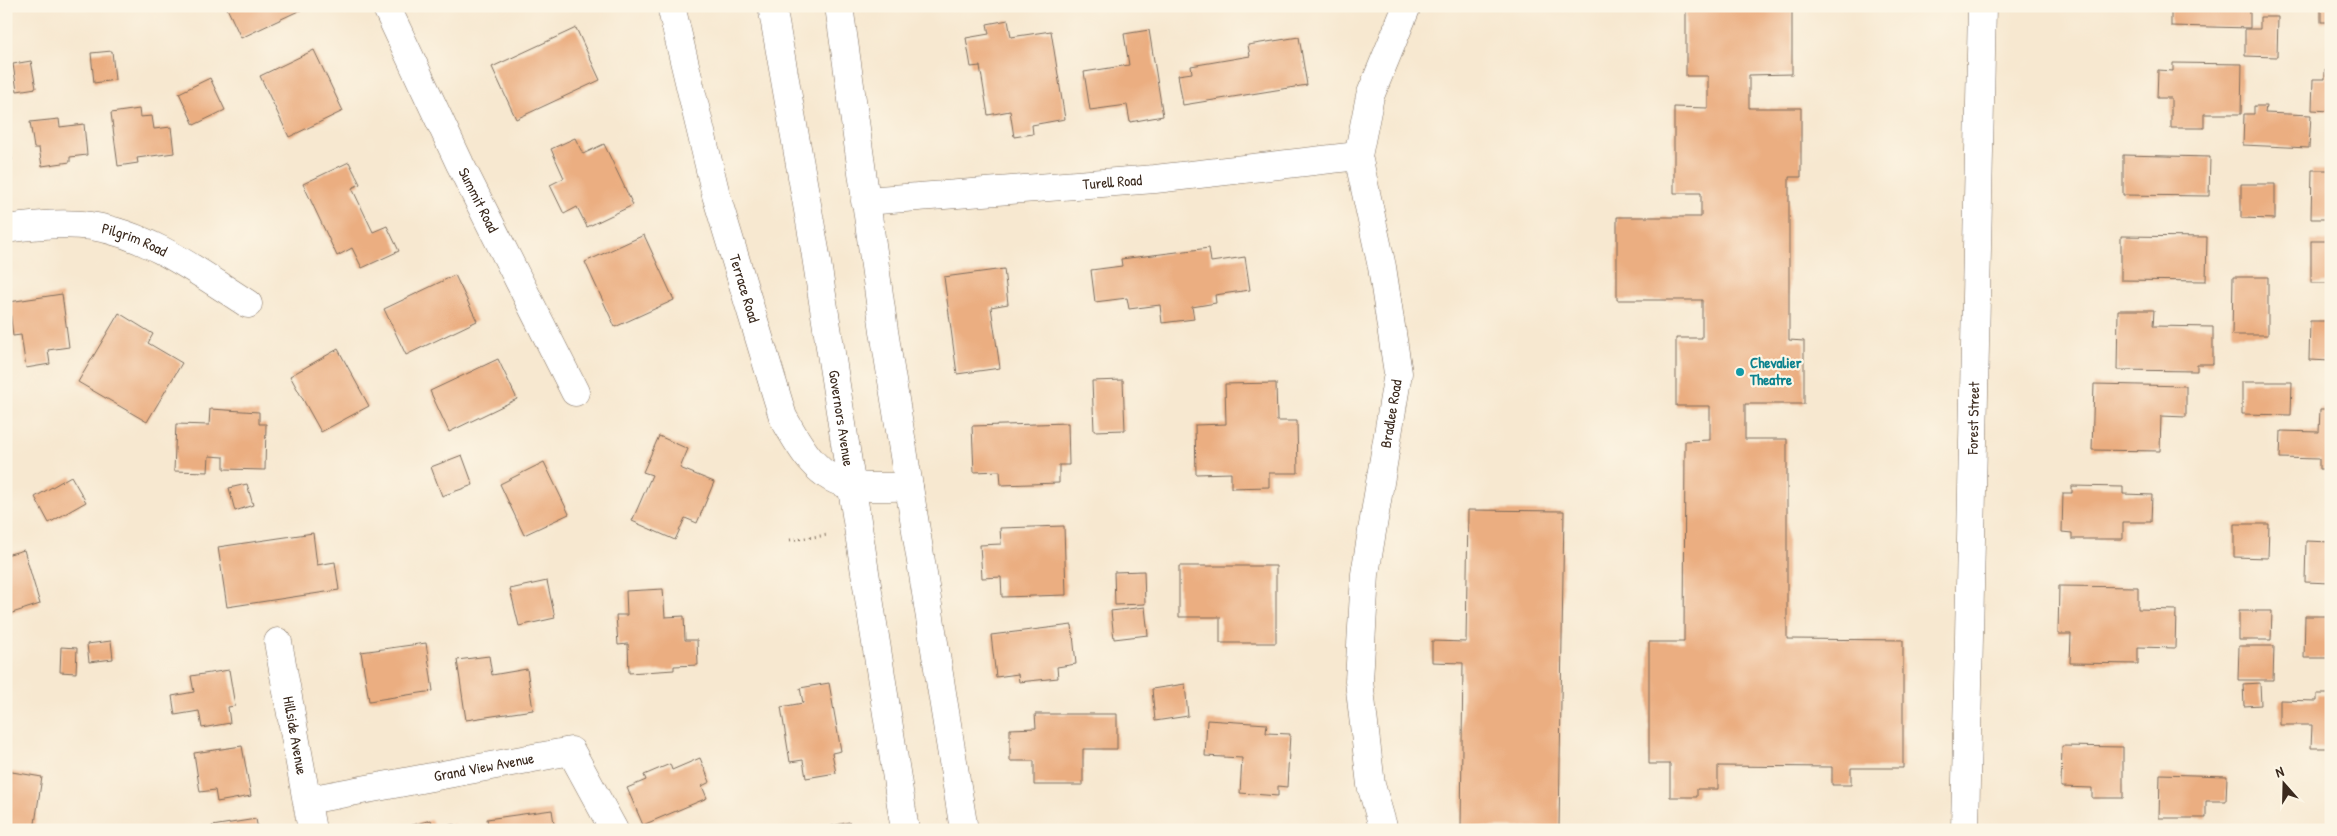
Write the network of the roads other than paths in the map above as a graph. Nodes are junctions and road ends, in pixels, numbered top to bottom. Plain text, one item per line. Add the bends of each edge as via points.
1 (386, 6) edge
2 (671, 6) edge
3 (772, 6) edge
4 (839, 6) edge
5 (1407, 6) edge
6 (1982, 6) edge
7 (1358, 156) junction
8 (865, 201) junction
9 (6, 229) edge
10 (248, 304) dead end
11 (575, 392) dead end
12 (851, 485) junction
13 (909, 487) junction
14 (278, 642) dead end
15 (308, 800) junction
16 (312, 830) edge
17 (614, 830) edge
18 (905, 830) edge
19 (964, 830) edge
20 (1384, 830) edge
21 (1965, 830) edge

1 - 11 street, Summit Road via 460,164
2 - 12 street, Terrace Road via 716,195 783,417 800,448 825,476
3 - 12 street, Governors Avenue via 815,250
4 - 8 street
5 - 7 street, Bradlee Road via 1370,96
6 - 21 street, Forest Street
7 - 8 street, Turell Road via 1156,179
7 - 20 street, Bradlee Road via 1382,267 1398,373 1366,574 1359,681 1371,785
8 - 13 street
9 - 10 street, Pilgrim Road via 65,224 126,234 162,249
12 - 13 street, Terrace Road
12 - 18 street, Governors Avenue
13 - 19 street
14 - 15 street, Hillside Avenue
15 - 16 street, Hillside Avenue
15 - 17 street, Grand View Avenue via 571,751

